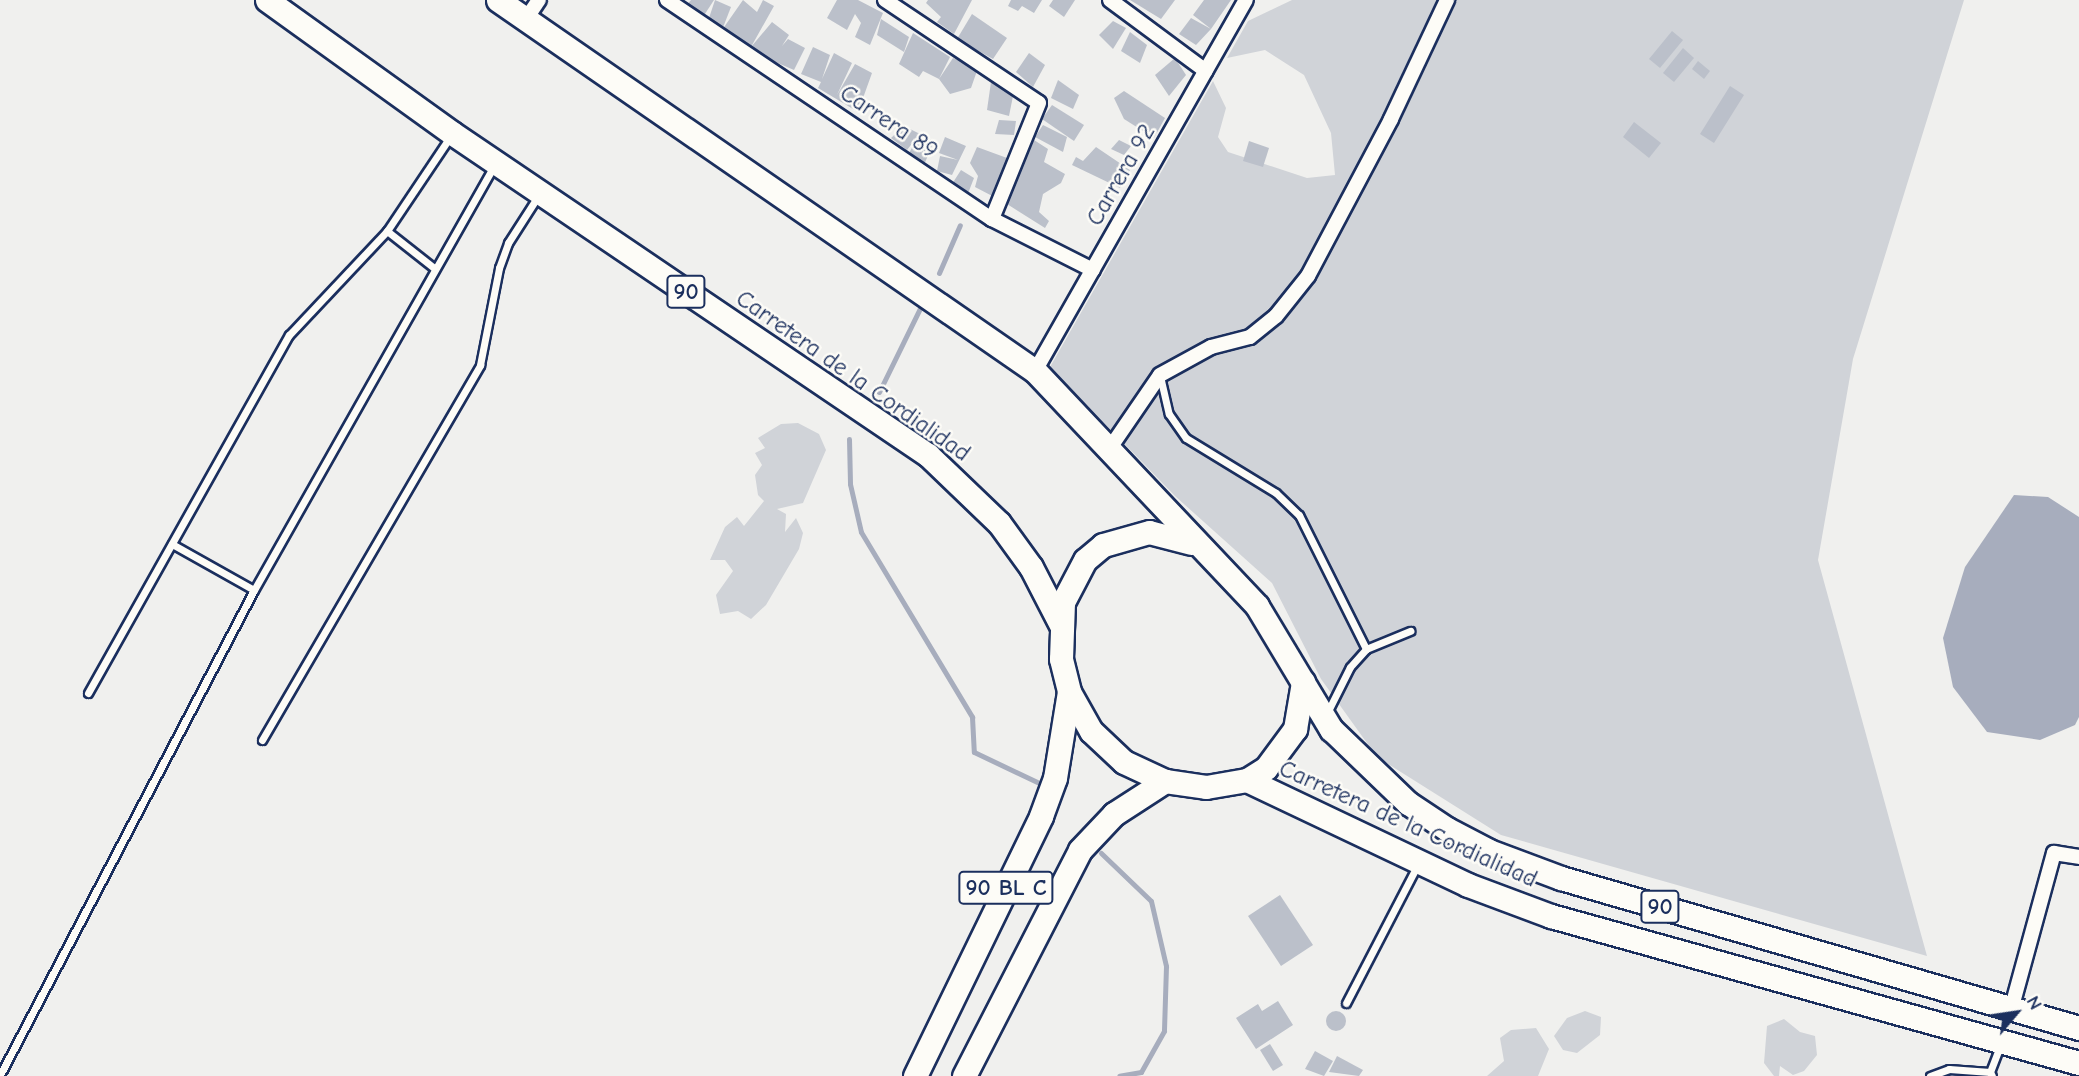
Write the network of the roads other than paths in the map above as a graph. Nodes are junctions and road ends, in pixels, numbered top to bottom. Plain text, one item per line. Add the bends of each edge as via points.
1 (267, 0) edge
2 (498, 0) edge
3 (667, 0) edge
4 (885, 0) edge
5 (1246, 0) edge
6 (1447, 0) edge
7 (1113, 1) edge
8 (533, 9) edge
9 (1206, 71) junction
10 (453, 133) junction
11 (496, 163) junction
12 (540, 193) junction
13 (992, 219) junction
14 (387, 231) junction
15 (434, 268) junction
16 (1093, 270) junction
17 (1035, 371) junction
18 (1160, 375) junction
19 (1110, 448) junction
20 (172, 544) junction
21 (1194, 544) junction
22 (254, 590) junction
23 (1061, 625) junction
24 (1410, 631) dead end
25 (1366, 649) junction
26 (1303, 682) junction
27 (1069, 692) junction
28 (88, 693) dead end
29 (1324, 719) junction
30 (262, 740) dead end
31 (1247, 780) junction
32 (1165, 782) junction
33 (2079, 857) edge
34 (1419, 863) junction
35 (1346, 1003) dead end
36 (2011, 1010) junction
37 (2079, 1028) edge
38 (2003, 1041) junction
39 (2079, 1063) edge
40 (1991, 1074) edge
41 (0, 1075) edge
42 (915, 1076) edge
43 (964, 1076) edge
44 (1930, 1076) edge

1 - 10 highway, Carretera de la Cordialidad / 90
2 - 8 highway, Carretera de la Cordialidad
3 - 13 street, Carrera 89
4 - 13 street via 1039,103
5 - 9 street, Carrera 92
6 - 18 street via 1308,276 1276,316 1250,337 1211,347
7 - 9 street
8 - 17 highway, Carretera de la Cordialidad
9 - 16 street, Carrera 92
10 - 11 highway, Carretera de la Cordialidad / 90
10 - 14 lane
11 - 12 highway, Carretera de la Cordialidad / 90
11 - 15 lane
12 - 23 highway, Carretera de la Cordialidad / 90 via 928,455 999,523 1031,567
12 - 30 lane via 508,243 499,268 481,365
13 - 16 street, Carrera 89
14 - 15 lane
14 - 20 lane via 289,335
15 - 22 lane
16 - 17 street, Carrera 92
17 - 19 highway, Carretera de la Cordialidad
18 - 19 street
18 - 25 lane via 1169,414 1186,438 1276,493 1299,515
19 - 21 highway, Carretera de la Cordialidad
20 - 22 lane
20 - 28 lane
21 - 23 highway via 1149,532 1103,545 1071,579
21 - 26 highway, Carretera de la Cordialidad via 1257,606
22 - 41 lane
23 - 27 highway, Carretera de la Cordialidad via 1061,659
24 - 25 lane
25 - 29 lane via 1350,667
26 - 29 highway, Carretera de la Cordialidad / 90
26 - 31 highway via 1301,706 1289,740 1266,768
27 - 32 highway, Carretera de la Cordialidad via 1091,732 1124,762
27 - 42 highway, 90 BL C via 1055,778 1041,816
29 - 36 highway, Carretera de la Cordialidad / 90 via 1365,766 1408,803 1489,852 1562,878
31 - 32 highway, Carretera de la Cordialidad via 1206,787
31 - 34 highway, Carretera de la Cordialidad / 90 via 1278,791
32 - 43 highway, 90 BL C via 1114,814 1080,850
33 - 36 street via 2054,853
34 - 35 lane
34 - 38 highway, Carretera de la Cordialidad / 90 via 1552,916
36 - 37 highway, Carretera de la Cordialidad / 90
38 - 39 highway, Carretera de la Cordialidad / 90
38 - 40 lane
40 - 44 lane via 1949,1069

